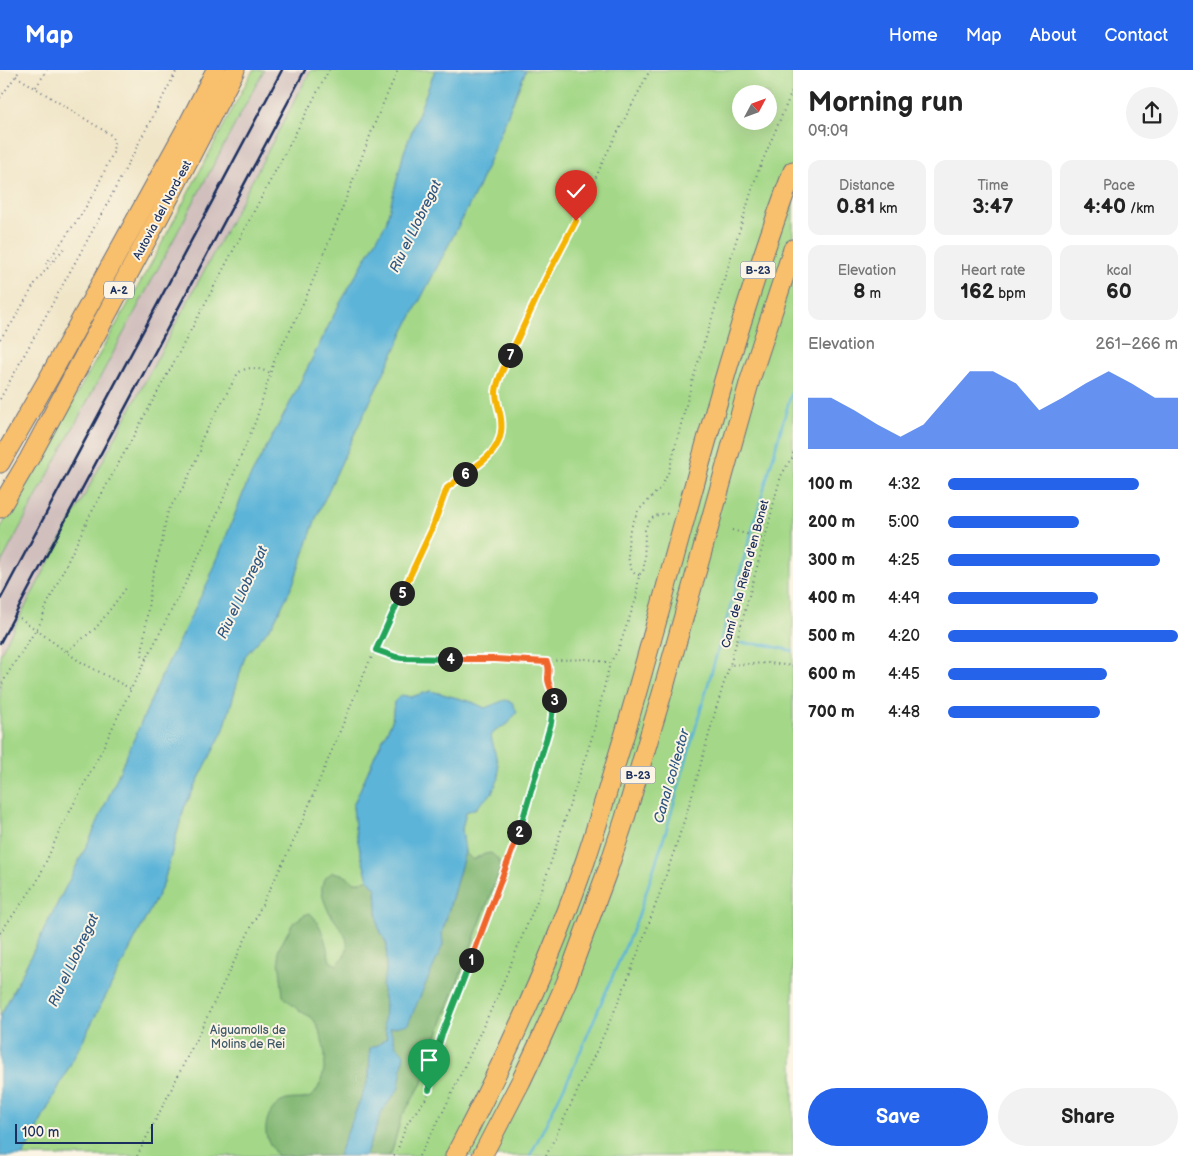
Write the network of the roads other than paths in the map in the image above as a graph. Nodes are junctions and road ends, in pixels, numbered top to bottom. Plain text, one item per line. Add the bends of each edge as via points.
1 (216, 70) edge
2 (235, 70) edge
3 (793, 171) edge
4 (793, 249) edge
5 (0, 464) edge
6 (0, 508) edge
7 (455, 1156) edge
8 (482, 1156) edge

1 - 5 highway, Autovia del Nord-est / A-2
2 - 6 highway, Autovia del Nord-est / A-2 via 114,301
3 - 7 highway, B-23 via 752,285 720,390 641,677 586,859 543,971 487,1095
4 - 8 highway, B-23 via 750,380 664,687 608,869 547,1026

